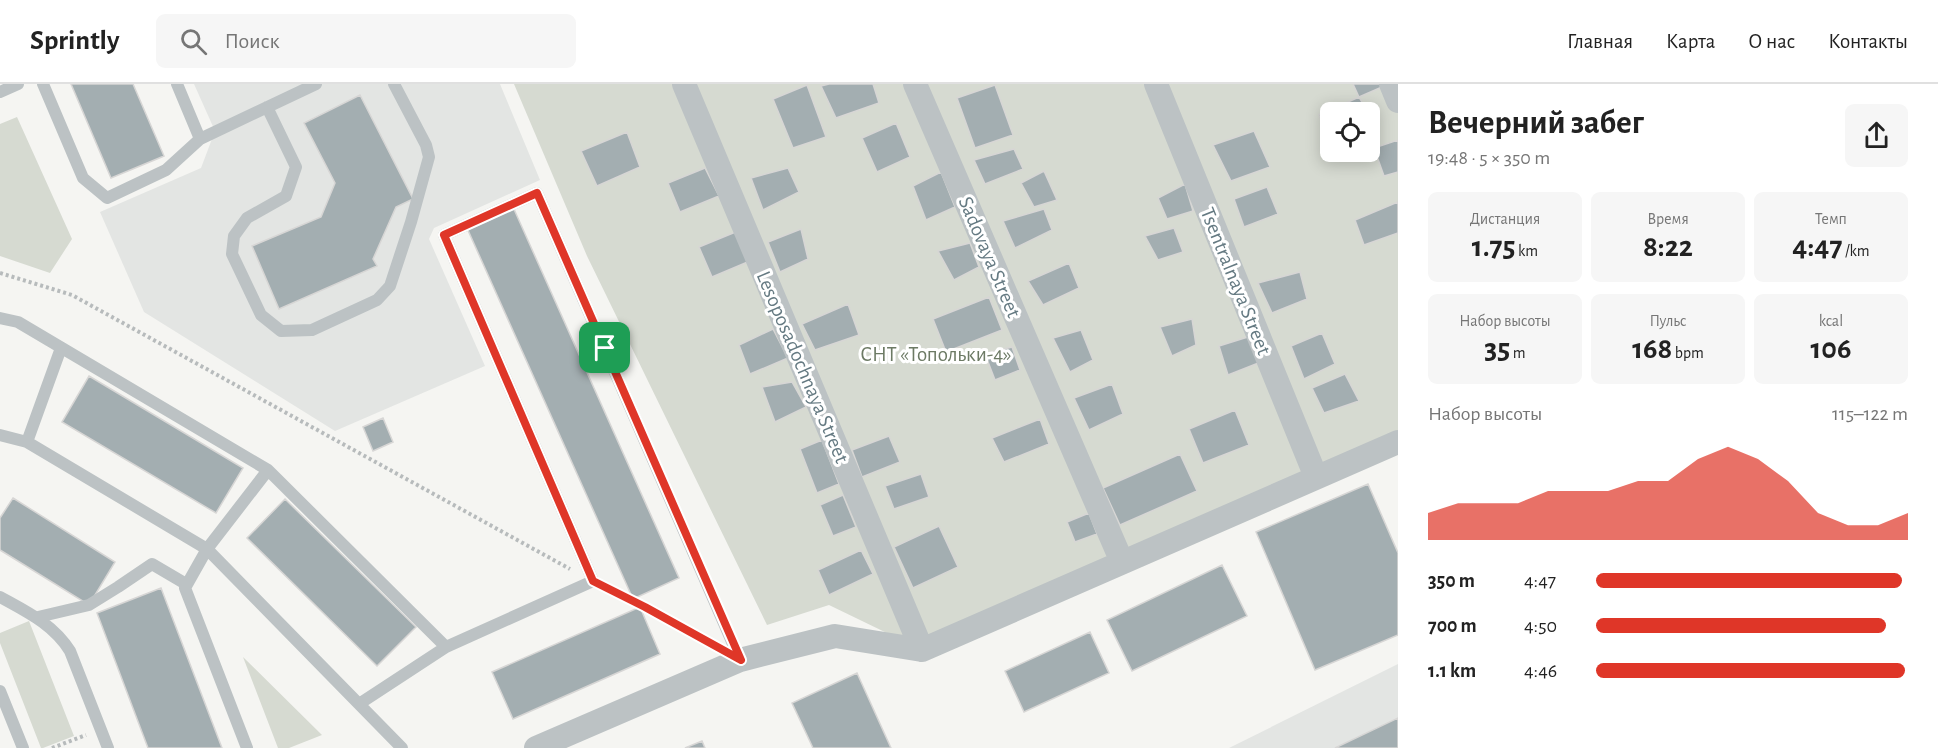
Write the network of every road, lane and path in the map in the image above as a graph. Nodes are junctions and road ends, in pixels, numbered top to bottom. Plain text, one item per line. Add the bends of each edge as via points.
1 (18, 84) edge
2 (43, 84) edge
3 (177, 84) edge
4 (316, 84) edge
5 (394, 84) edge
6 (684, 84) edge
7 (915, 84) edge
8 (1156, 84) edge
9 (1391, 84) edge
10 (0, 92) edge
11 (1398, 101) edge
12 (267, 107) junction
13 (200, 139) junction
14 (0, 273) edge
15 (0, 318) edge
16 (61, 348) junction
17 (0, 435) edge
18 (1398, 441) edge
19 (27, 442) junction
20 (268, 470) junction
21 (1316, 477) junction
22 (207, 549) junction
23 (1122, 562) junction
24 (593, 581) junction
25 (186, 584) junction
26 (0, 597) edge
27 (38, 617) junction
28 (446, 647) junction
29 (922, 650) junction
30 (741, 660) junction
31 (0, 691) edge
32 (359, 704) junction
33 (100, 729) junction
34 (23, 748) edge
35 (52, 748) edge
36 (108, 748) edge
37 (247, 748) edge
38 (402, 748) edge
39 (536, 748) edge

1 - 10 lane
2 - 13 lane via 83,178 107,198 166,170
3 - 13 lane
4 - 12 lane
5 - 12 lane via 429,157 390,286 377,300 312,330 281,331 261,315 232,254 234,236 247,218 286,195 296,167
6 - 29 street, Lesoposadochnaya Street
7 - 23 street, Sadovaya Street
8 - 21 street, Tsentralnaya Street
9 - 11 street
12 - 13 lane
14 - 24 path via 72,295
15 - 16 lane via 18,322
16 - 19 lane
16 - 20 lane
17 - 19 lane
18 - 21 street
19 - 22 lane
20 - 22 lane
20 - 28 lane
21 - 23 street
22 - 25 lane
22 - 32 lane
23 - 29 street
24 - 28 lane
24 - 30 path
24 - 30 lane via 444,235 537,193
25 - 27 lane via 152,564 88,605
25 - 37 lane via 185,592
26 - 27 lane
27 - 33 lane via 70,651
28 - 32 lane
29 - 30 street via 835,636
30 - 39 street
31 - 34 lane
32 - 38 lane
33 - 35 path
33 - 36 lane

